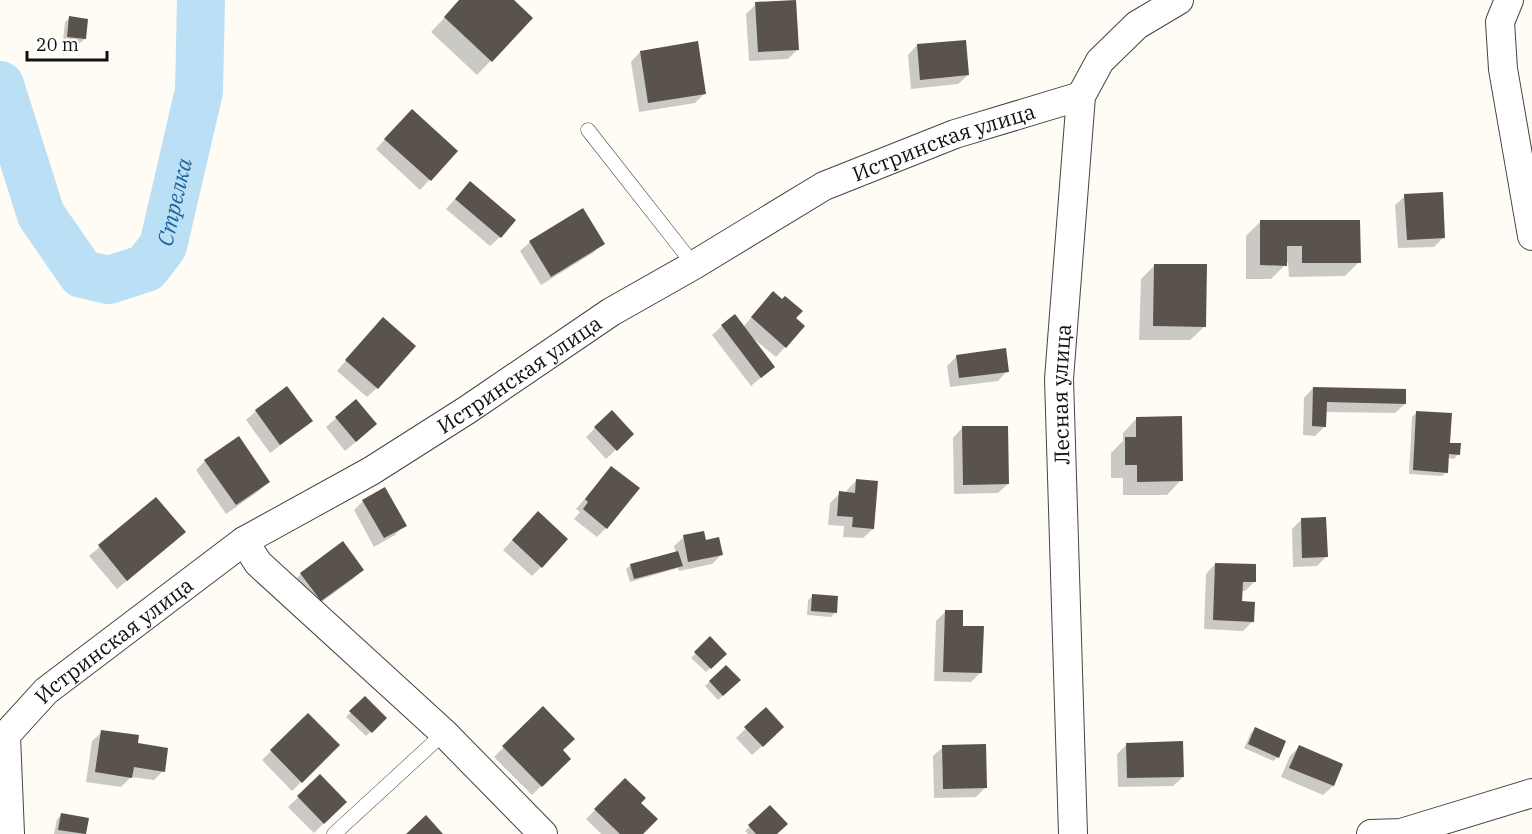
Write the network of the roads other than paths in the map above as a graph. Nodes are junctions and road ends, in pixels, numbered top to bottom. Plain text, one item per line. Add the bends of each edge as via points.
1 (1179, 0) edge
2 (1509, 0) edge
3 (1081, 96) junction
4 (588, 130) dead end
5 (1532, 236) edge
6 (694, 265) junction
7 (244, 541) junction
8 (444, 733) junction
9 (3, 735) edge
10 (1532, 793) edge
11 (10, 834) edge
12 (334, 834) edge
13 (543, 834) edge
14 (1073, 834) edge
15 (1371, 834) edge
16 (1401, 834) edge

1 - 3 street, Лесная улица via 1137,25 1100,61
2 - 5 street via 1500,22 1503,69
3 - 6 street, Истринская улица via 955,134 824,186
3 - 14 street, Лесная улица via 1059,379
4 - 6 lane
6 - 7 street, Истринская улица via 611,312 370,471
7 - 8 street via 258,563
7 - 9 street, Истринская улица via 46,691
8 - 12 lane
8 - 13 street
9 - 11 street, Истринская улица
10 - 16 street
15 - 16 street

